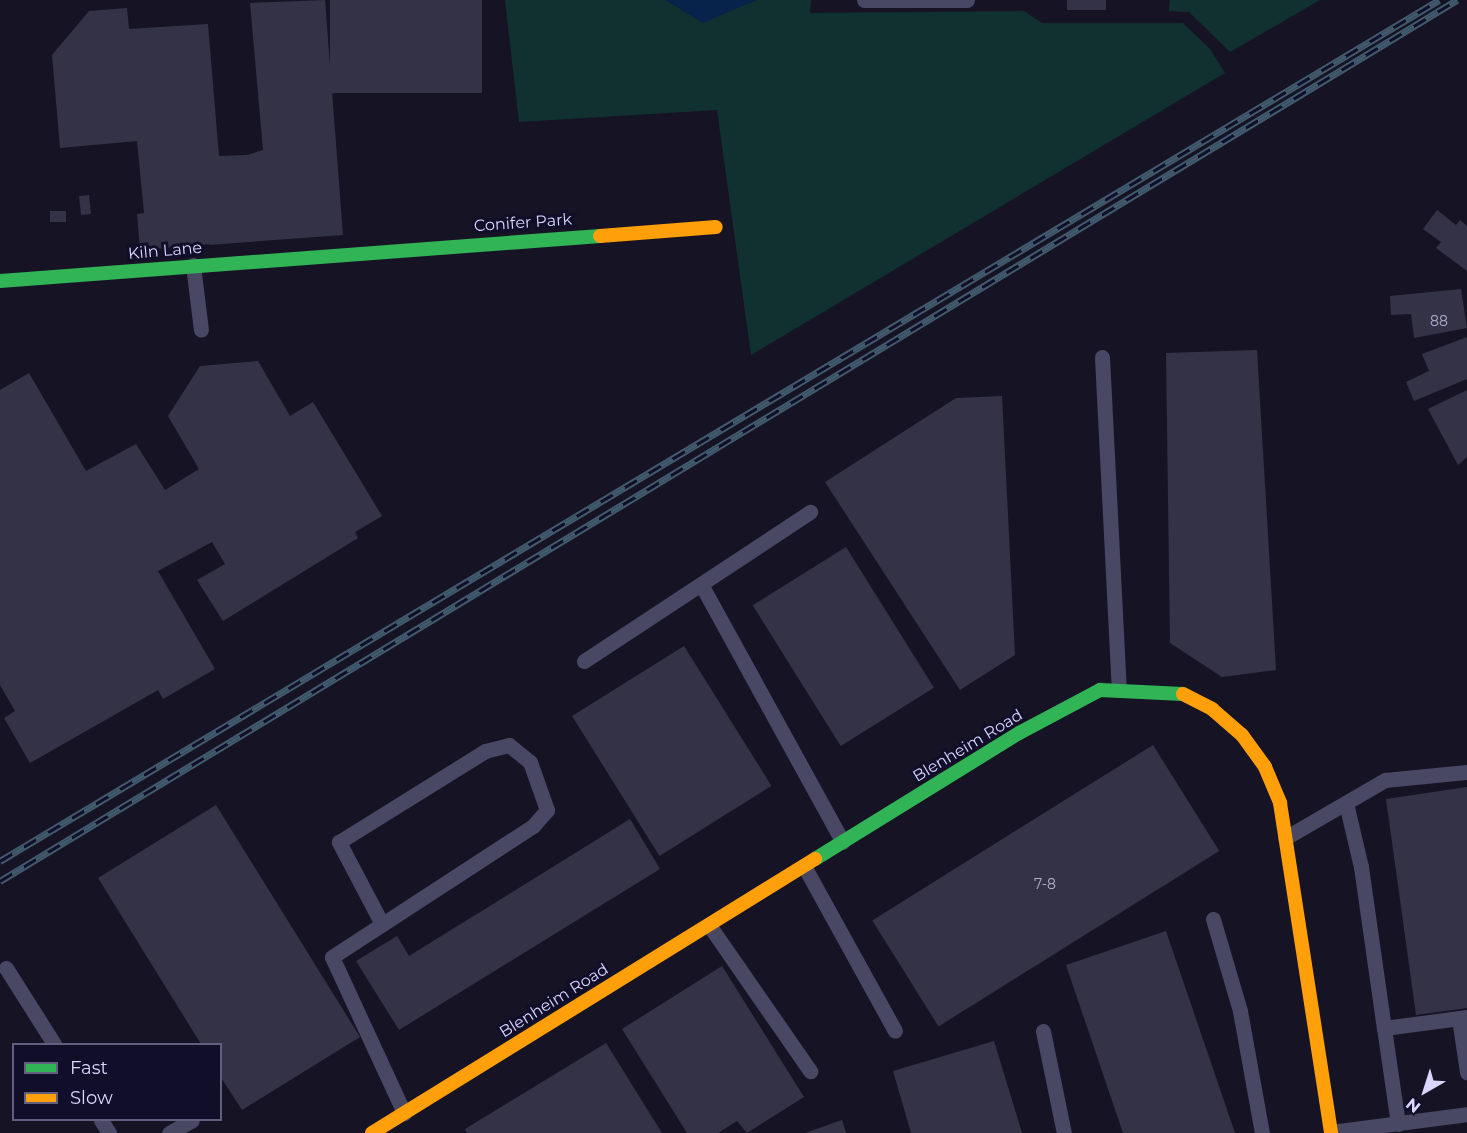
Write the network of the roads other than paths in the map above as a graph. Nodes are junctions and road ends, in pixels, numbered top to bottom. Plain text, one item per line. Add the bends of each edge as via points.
1 (864, 0) edge
2 (967, 0) edge
3 (716, 227) dead end
4 (334, 252) joint
5 (193, 265) junction
6 (0, 281) edge
7 (201, 330) dead end
8 (1102, 357) dead end
9 (810, 512) dead end
10 (702, 586) junction
11 (584, 661) dead end
12 (1119, 689) junction
13 (1467, 772) edge
14 (1346, 803) junction
15 (1286, 838) junction
16 (843, 842) junction
17 (804, 866) junction
18 (1213, 919) dead end
19 (382, 924) junction
20 (709, 925) junction
21 (6, 968) dead end
22 (1463, 1017) edge
23 (1383, 1028) junction
24 (895, 1031) dead end
25 (1043, 1031) dead end
26 (53, 1043) edge
27 (810, 1071) dead end
28 (1467, 1072) edge
29 (404, 1113) junction
30 (1467, 1114) edge
31 (189, 1121) edge
32 (1398, 1124) junction
33 (1331, 1132) edge
34 (169, 1133) edge
35 (372, 1133) edge
36 (1064, 1133) edge
37 (1262, 1133) edge

1 - 2 lane
3 - 4 street, Conifer Park
4 - 5 street, Kiln Lane
5 - 6 street, Kiln Lane
5 - 7 lane
8 - 12 lane
9 - 10 lane
10 - 11 lane
10 - 16 lane
12 - 15 street, Blenheim Road via 1182,694 1212,709 1242,735 1265,767 1280,803
12 - 16 street, Blenheim Road via 1100,690 1019,733
13 - 14 lane via 1385,780
14 - 15 lane
14 - 23 lane via 1361,867
15 - 33 street, Blenheim Road
16 - 17 street, Blenheim Road
17 - 20 street, Blenheim Road
17 - 24 lane
18 - 37 lane via 1240,1011
19 - 19 lane via 533,826 547,810 530,762 509,745 485,751 339,842
19 - 29 lane via 332,957
20 - 27 lane
20 - 29 street, Blenheim Road
21 - 26 lane
22 - 23 lane
22 - 28 lane
23 - 32 lane
25 - 36 lane
29 - 35 street, Blenheim Road
30 - 32 lane
31 - 34 lane
32 - 33 lane

